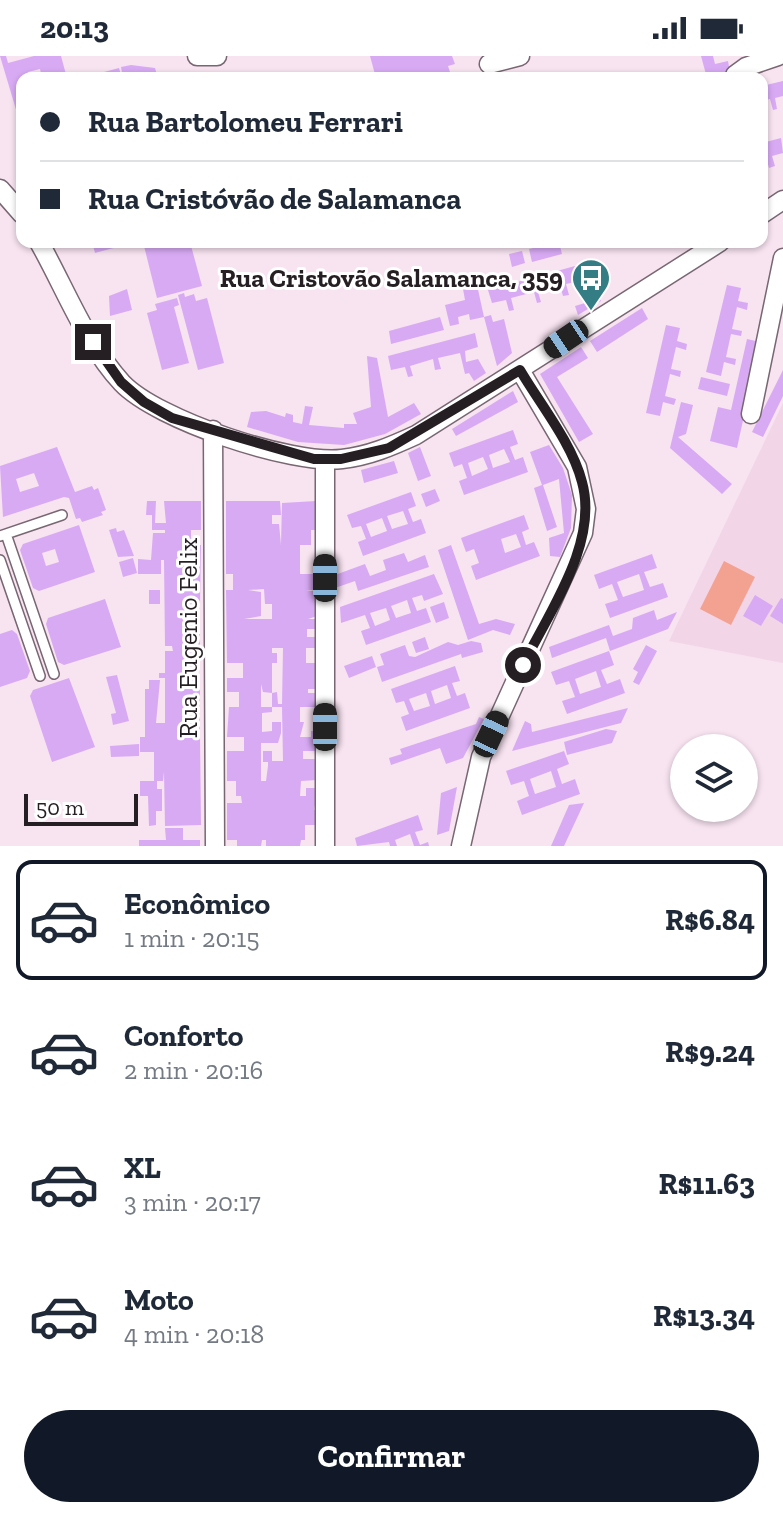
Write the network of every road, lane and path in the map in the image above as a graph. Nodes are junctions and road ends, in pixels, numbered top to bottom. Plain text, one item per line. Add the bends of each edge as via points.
1 (197, 56) edge
2 (217, 56) edge
3 (520, 56) edge
4 (778, 56) edge
5 (490, 66) edge
6 (739, 72) edge
7 (0, 189) edge
8 (16, 207) edge
9 (42, 248) edge
10 (711, 248) edge
11 (783, 258) edge
12 (520, 370) junction
13 (751, 414) dead end
14 (213, 430) junction
15 (325, 460) junction
16 (62, 515) dead end
17 (3, 535) edge
18 (0, 560) edge
19 (32, 609) junction
20 (18, 613) junction
21 (54, 674) dead end
22 (40, 676) dead end
23 (215, 846) edge
24 (325, 846) edge
25 (461, 846) edge

1 - 2 street
3 - 5 street
4 - 6 street
7 - 8 street
9 - 14 street via 121,382 172,418
10 - 12 street
11 - 13 street
12 - 15 street via 389,448
12 - 25 street via 577,467 586,509 583,533 481,757
14 - 15 street
14 - 23 street, Rua Eugenio Felix
15 - 24 street
16 - 17 lane
17 - 19 lane
18 - 20 lane
19 - 20 lane
19 - 21 lane
20 - 22 lane

